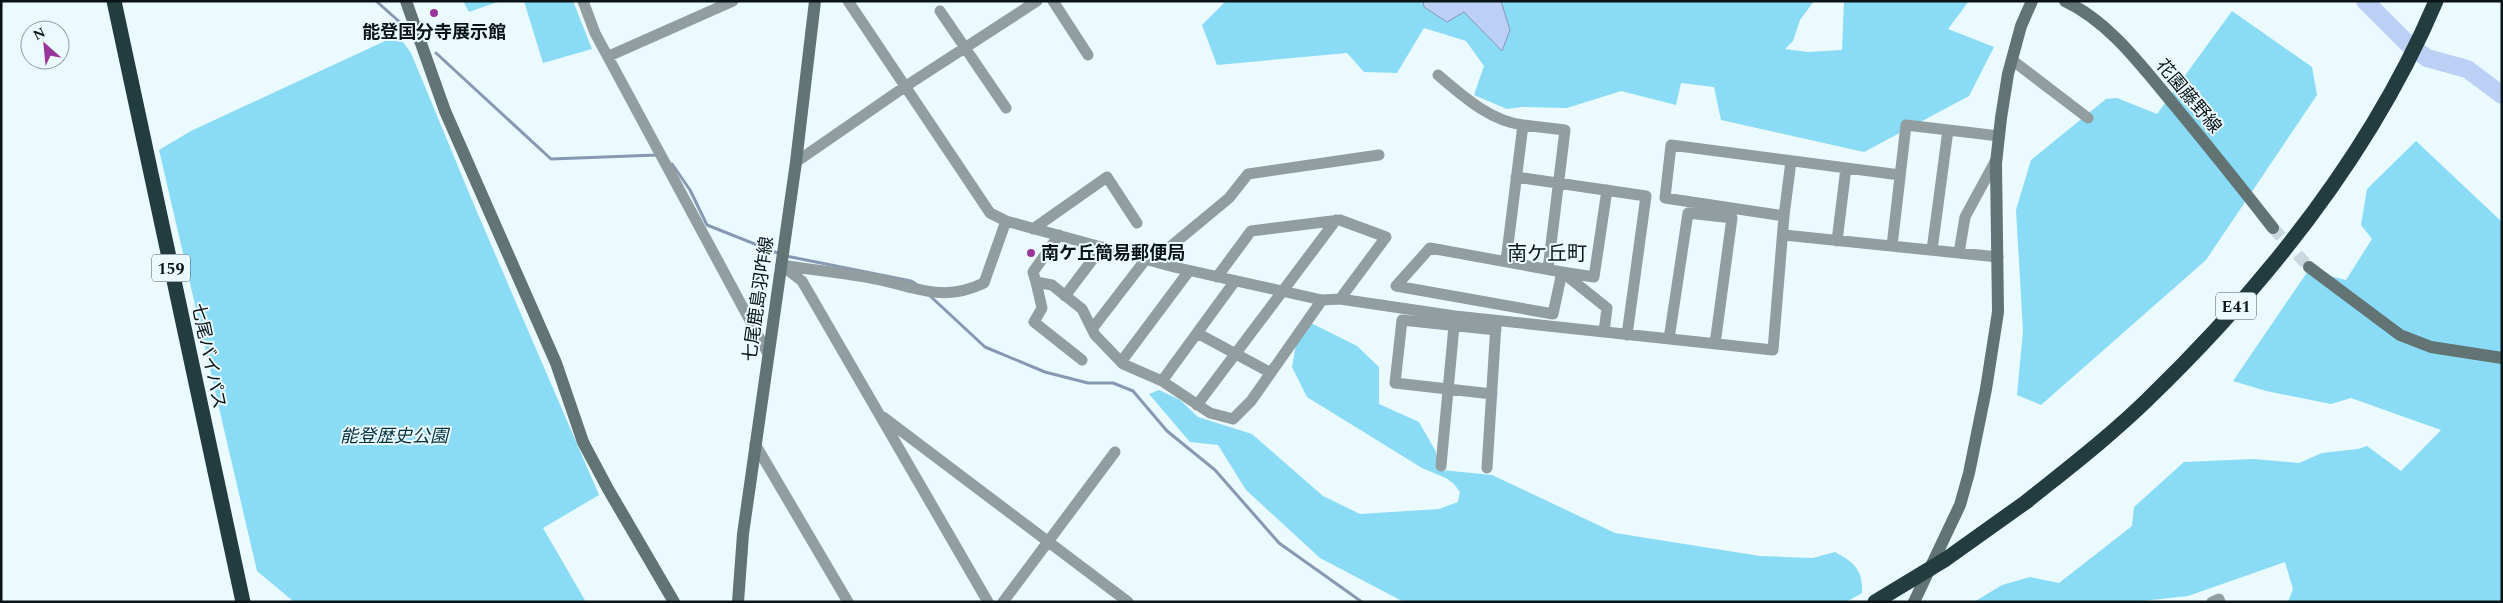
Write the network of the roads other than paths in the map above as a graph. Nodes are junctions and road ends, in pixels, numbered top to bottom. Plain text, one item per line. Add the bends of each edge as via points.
1 (114, 1) edge
2 (406, 1) edge
3 (583, 1) edge
4 (733, 1) edge
5 (815, 1) edge
6 (848, 1) edge
7 (1036, 1) edge
8 (1053, 1) edge
9 (2032, 1) edge
10 (2065, 1) edge
11 (2434, 6) edge
12 (940, 11) dead end
13 (965, 48) junction
14 (1088, 55) dead end
15 (608, 56) junction
16 (2012, 60) junction
17 (1438, 75) dead end
18 (906, 86) junction
19 (1006, 108) dead end
20 (2088, 118) dead end
21 (1523, 125) junction
22 (1948, 130) junction
23 (1999, 136) junction
24 (1379, 155) dead end
25 (1997, 158) junction
26 (1791, 161) junction
27 (796, 162) junction
28 (1846, 168) junction
29 (1900, 175) junction
30 (1516, 177) junction
31 (1559, 183) junction
32 (1607, 190) junction
33 (1784, 216) junction
34 (1336, 220) junction
35 (1006, 221) junction
36 (1137, 223) dead end
37 (2274, 228) tunnel mouth
38 (1033, 229) junction
39 (1059, 235) junction
40 (1784, 235) junction
41 (1837, 241) junction
42 (1892, 246) junction
43 (1102, 247) junction
44 (1932, 250) junction
45 (1959, 253) junction
46 (1998, 257) junction
47 (782, 258) junction
48 (1149, 260) junction
49 (1506, 261) junction
50 (2309, 267) tunnel mouth
51 (1548, 269) junction
52 (1189, 271) junction
53 (1562, 272) junction
54 (1217, 277) junction
55 (1594, 277) junction
56 (1235, 281) junction
57 (1036, 282) junction
58 (1284, 292) junction
59 (1592, 295) junction
60 (1066, 296) junction
61 (1340, 299) junction
62 (1322, 300) junction
63 (1496, 325) junction
64 (1454, 326) junction
65 (1092, 330) junction
66 (1604, 332) junction
67 (1197, 333) junction
68 (1627, 335) junction
69 (1669, 339) junction
70 (1715, 344) junction
71 (1237, 353) junction
72 (768, 354) junction
73 (2502, 358) edge
74 (1082, 360) dead end
75 (1121, 362) junction
76 (1271, 373) junction
77 (1162, 381) junction
78 (1449, 389) junction
79 (1492, 394) junction
80 (1198, 404) junction
81 (879, 414) junction
82 (755, 444) junction
83 (1115, 452) dead end
84 (1441, 466) dead end
85 (1487, 468) dead end
86 (1047, 541) junction
87 (243, 602) edge
88 (674, 602) edge
89 (738, 602) edge
90 (848, 602) edge
91 (988, 602) edge
92 (1003, 602) edge
93 (1128, 602) edge
94 (1875, 602) edge
95 (1914, 602) edge
96 (2212, 602) edge
97 (2220, 602) edge

1 - 87 highway, 七尾バイパス / 159
2 - 88 street via 445,112 556,363 583,442
3 - 15 street
4 - 15 street
5 - 27 street, 七尾鹿島羽咋線
6 - 18 street
7 - 13 street
8 - 14 street
9 - 16 street
10 - 37 street, 花園藤野線 via 2081,9 2116,39 2203,139
11 - 94 highway, E41, bridge via 2373,123 2338,176 2253,287 2206,340 2146,401 2026,502 1946,559
12 - 13 street
13 - 18 street
13 - 19 street
15 - 72 street
16 - 20 street
16 - 23 street
17 - 21 street via 1474,104
18 - 27 street
18 - 35 street via 990,213
21 - 30 street
21 - 31 street via 1565,130
22 - 23 street
22 - 29 street via 1906,125
22 - 44 street
23 - 25 street
24 - 48 street via 1248,174 1229,198
25 - 45 street via 1965,218
25 - 46 street
26 - 28 street
26 - 33 street
26 - 33 street via 1671,144 1665,198
27 - 47 street, 七尾鹿島羽咋線
28 - 29 street
28 - 41 street
29 - 42 street
30 - 31 street
30 - 49 street
31 - 32 street
31 - 51 street
32 - 55 street
32 - 68 street via 1646,196
33 - 40 street
34 - 54 street via 1251,231
34 - 58 street
34 - 61 street via 1386,237
35 - 38 street
35 - 47 street via 984,283 966,292 924,291
36 - 38 street via 1107,177
38 - 39 street
39 - 43 street
39 - 57 street via 1033,272
40 - 41 street
40 - 70 street via 1773,350
41 - 42 street
42 - 44 street
43 - 48 street
43 - 60 street
44 - 45 street
45 - 46 street
46 - 95 street via 1998,312 1969,473 1960,505
47 - 72 street, 七尾鹿島羽咋線
47 - 81 street via 802,282
48 - 52 street
48 - 65 street
49 - 51 street
49 - 53 street via 1430,248 1396,286 1553,314
50 - 73 street via 2400,335 2431,348
51 - 53 street
52 - 54 street
52 - 75 street
53 - 55 street
53 - 59 street
54 - 56 street
55 - 59 street
56 - 58 street
56 - 67 street
57 - 60 street via 1052,285
57 - 74 street via 1042,308 1034,322
58 - 62 street
58 - 71 street
59 - 66 street via 1607,308
60 - 65 street via 1082,309
61 - 62 street
61 - 63 street
62 - 76 street
63 - 64 street
63 - 66 street
63 - 79 street
64 - 78 street
64 - 78 street via 1402,320 1395,383
65 - 75 street
66 - 68 street
67 - 71 street
67 - 77 street
68 - 69 street
69 - 70 street
69 - 70 street via 1688,213 1732,218
71 - 76 street
71 - 80 street
72 - 82 street, 七尾鹿島羽咋線
75 - 77 street
76 - 80 street via 1233,419 1210,413
77 - 80 street
78 - 79 street
78 - 84 street
79 - 85 street
81 - 86 street
81 - 91 street
82 - 89 street, 七尾鹿島羽咋線
82 - 90 street
83 - 86 street
86 - 92 street
86 - 93 street
96 - 97 street via 2220,599

